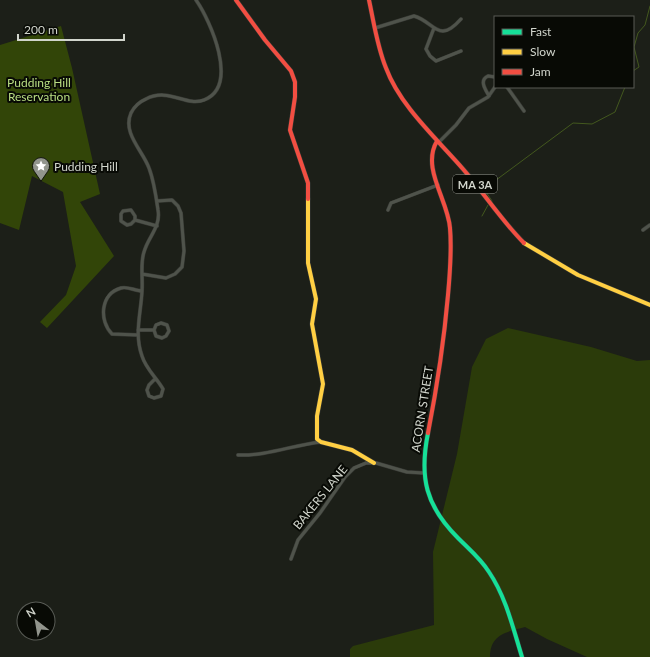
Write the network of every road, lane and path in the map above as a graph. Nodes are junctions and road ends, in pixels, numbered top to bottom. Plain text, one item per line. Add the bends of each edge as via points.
1 (196, 0) edge
2 (236, 0) edge
3 (369, 0) edge
4 (461, 19) dead end
5 (375, 28) junction
6 (434, 28) junction
7 (461, 51) dead end
8 (494, 77) edge
9 (494, 88) edge
10 (508, 88) edge
11 (489, 96) junction
12 (524, 111) dead end
13 (438, 142) junction
14 (438, 185) junction
15 (156, 201) junction
16 (388, 210) dead end
17 (135, 220) junction
18 (650, 225) edge
19 (157, 226) junction
20 (643, 230) dead end
21 (142, 274) junction
22 (142, 291) junction
23 (650, 305) edge
24 (138, 330) junction
25 (154, 330) junction
26 (138, 336) junction
27 (155, 379) junction
28 (321, 442) junction
29 (238, 455) dead end
30 (374, 463) junction
31 (424, 473) junction
32 (291, 559) dead end
33 (522, 657) edge

1 - 15 street via 208,20 216,44 221,74 218,85 210,96 200,101 163,95 152,96 135,106 128,122 131,134 148,167
2 - 28 main road via 291,71 295,82 290,130 308,183 308,263 316,299 312,324 323,384 316,433 317,439
3 - 5 main road, MA 3A
4 - 6 street via 453,28
5 - 6 street via 414,16
5 - 13 main road, MA 3A via 383,61 393,83 422,125
6 - 7 street via 426,49 430,56 436,61
8 - 11 street via 488,76 484,80 483,84
9 - 11 street
10 - 12 street
11 - 13 street via 469,108
13 - 14 main road, ACORN STREET via 432,151
13 - 23 main road, MA 3A via 526,245 578,275
14 - 16 street via 391,203
14 - 31 main road, ACORN STREET via 449,217 451,255 446,322
15 - 19 street via 159,211
15 - 21 street via 172,200 180,209 184,261 171,277 161,278
17 - 17 street via 132,210 123,211 121,214 123,224 131,224
17 - 19 street
18 - 20 street
19 - 21 street via 144,249
21 - 22 street
22 - 24 street
22 - 26 street via 126,287 116,290 109,295 104,307 104,324 112,334
24 - 25 street
24 - 26 street
25 - 25 street via 156,336 162,338 169,331 167,325 161,323
26 - 27 street via 144,361
27 - 27 street via 163,389 161,396 154,398 149,396 146,390
28 - 29 street via 302,444 278,452
28 - 30 main road via 352,450
30 - 31 street via 407,472
30 - 32 street, BAKERS LANE via 361,464 348,474 298,540
31 - 33 main road, ACORN STREET via 428,497 436,512 484,565 496,583

